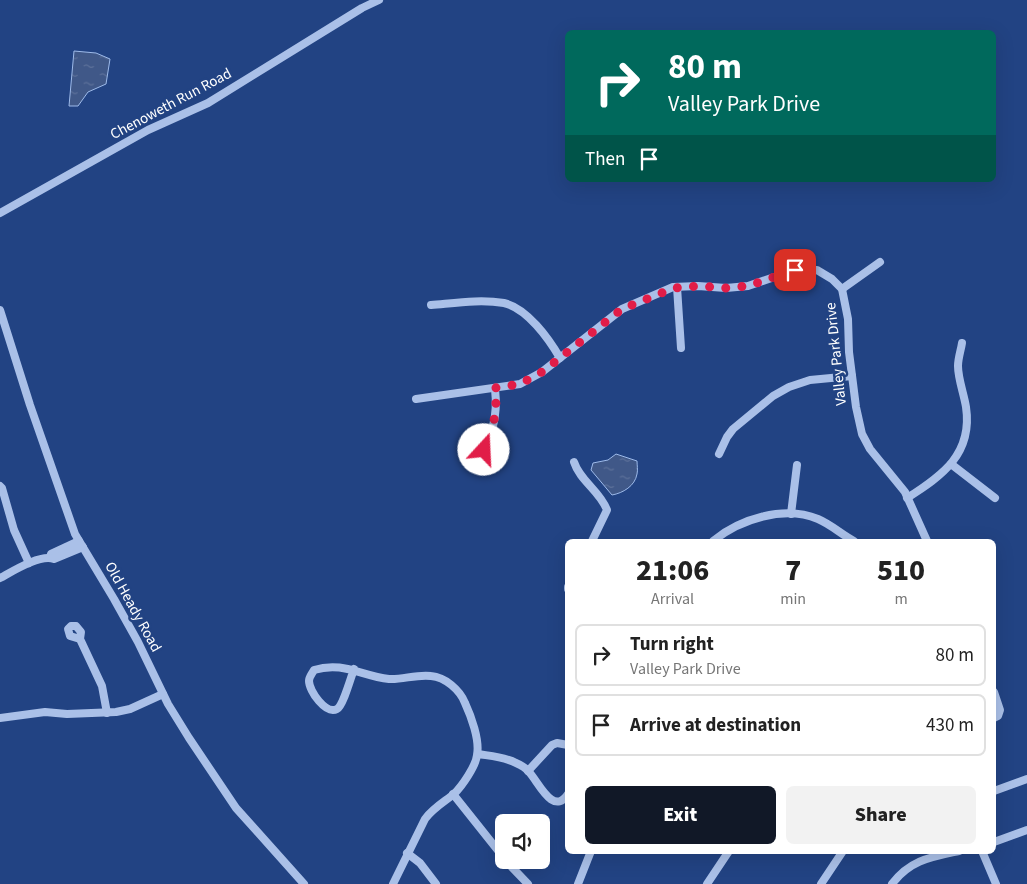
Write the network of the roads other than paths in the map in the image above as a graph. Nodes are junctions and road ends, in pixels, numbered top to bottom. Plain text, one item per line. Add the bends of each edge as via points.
1 (379, 0) edge
2 (0, 213) edge
3 (880, 262) dead end
4 (677, 287) junction
5 (842, 289) junction
6 (431, 305) dead end
7 (0, 310) edge
8 (962, 343) dead end
9 (681, 348) dead end
10 (560, 358) junction
11 (852, 376) junction
12 (495, 388) junction
13 (416, 399) dead end
14 (719, 454) dead end
15 (474, 459) dead end
16 (574, 462) dead end
17 (797, 464) dead end
18 (951, 464) junction
19 (0, 486) edge
20 (907, 498) junction
21 (995, 498) dead end
22 (791, 514) junction
23 (593, 539) edge
24 (716, 539) edge
25 (851, 539) edge
26 (924, 539) edge
27 (81, 544) junction
28 (29, 563) junction
29 (0, 578) edge
30 (80, 639) dead end
31 (354, 669) junction
32 (164, 694) junction
33 (996, 698) edge
34 (107, 713) junction
35 (996, 717) edge
36 (0, 718) edge
37 (565, 744) edge
38 (478, 754) junction
39 (528, 770) junction
40 (1027, 779) edge
41 (996, 790) edge
42 (453, 794) junction
43 (565, 798) edge
44 (1027, 830) edge
45 (996, 841) edge
46 (495, 848) edge
47 (407, 853) junction
48 (590, 854) edge
49 (727, 854) edge
50 (841, 854) edge
51 (947, 854) edge
52 (983, 854) edge
53 (514, 869) edge
54 (304, 884) edge
55 (393, 884) edge
56 (436, 884) edge
57 (528, 884) edge
58 (578, 884) edge
59 (707, 884) edge
60 (821, 884) edge
61 (892, 884) edge
62 (996, 884) edge

1 - 2 street, Chenoweth Run Road via 208,103 148,130
3 - 5 street
4 - 5 street, Valley Park Drive via 748,286 795,270 817,270
4 - 9 street
4 - 10 street, Valley Park Drive via 622,309
5 - 11 street, Valley Park Drive via 848,318
6 - 10 street via 478,301 506,303 524,313
7 - 27 street, Old Heady Road via 54,476
8 - 18 street via 958,367 966,422 964,439
10 - 12 street, Valley Park Drive via 520,384
11 - 14 street via 810,380 782,390 733,429
11 - 20 street, Valley Park Drive via 862,434
12 - 13 street, Valley Park Drive
12 - 15 street via 497,406 492,428 484,450
16 - 23 street via 606,510
17 - 22 street
18 - 20 street via 934,481
18 - 21 street
19 - 28 street
20 - 26 street, Valley Park Drive
22 - 24 street via 754,520
22 - 25 street via 817,518
27 - 28 street via 54,559 50,557
27 - 32 street, Old Heady Road
28 - 29 street
30 - 34 street via 102,686
31 - 31 street via 336,666 314,670 309,679 311,689 324,706 330,710 342,704
31 - 38 street via 390,679 432,676 450,684 462,695 472,718
32 - 34 street via 130,709
32 - 54 street, Old Heady Road via 188,738 232,803
33 - 35 street via 1000,710
34 - 36 street via 45,712
37 - 39 street via 552,745
38 - 39 street via 514,762
38 - 42 street via 470,773
39 - 43 street via 548,798 559,802
40 - 41 street
42 - 46 street
42 - 47 street via 425,819
44 - 45 street
47 - 55 street
47 - 56 street via 420,863
48 - 58 street
49 - 59 street
50 - 60 street
51 - 61 street via 912,865
52 - 62 street
53 - 57 street

